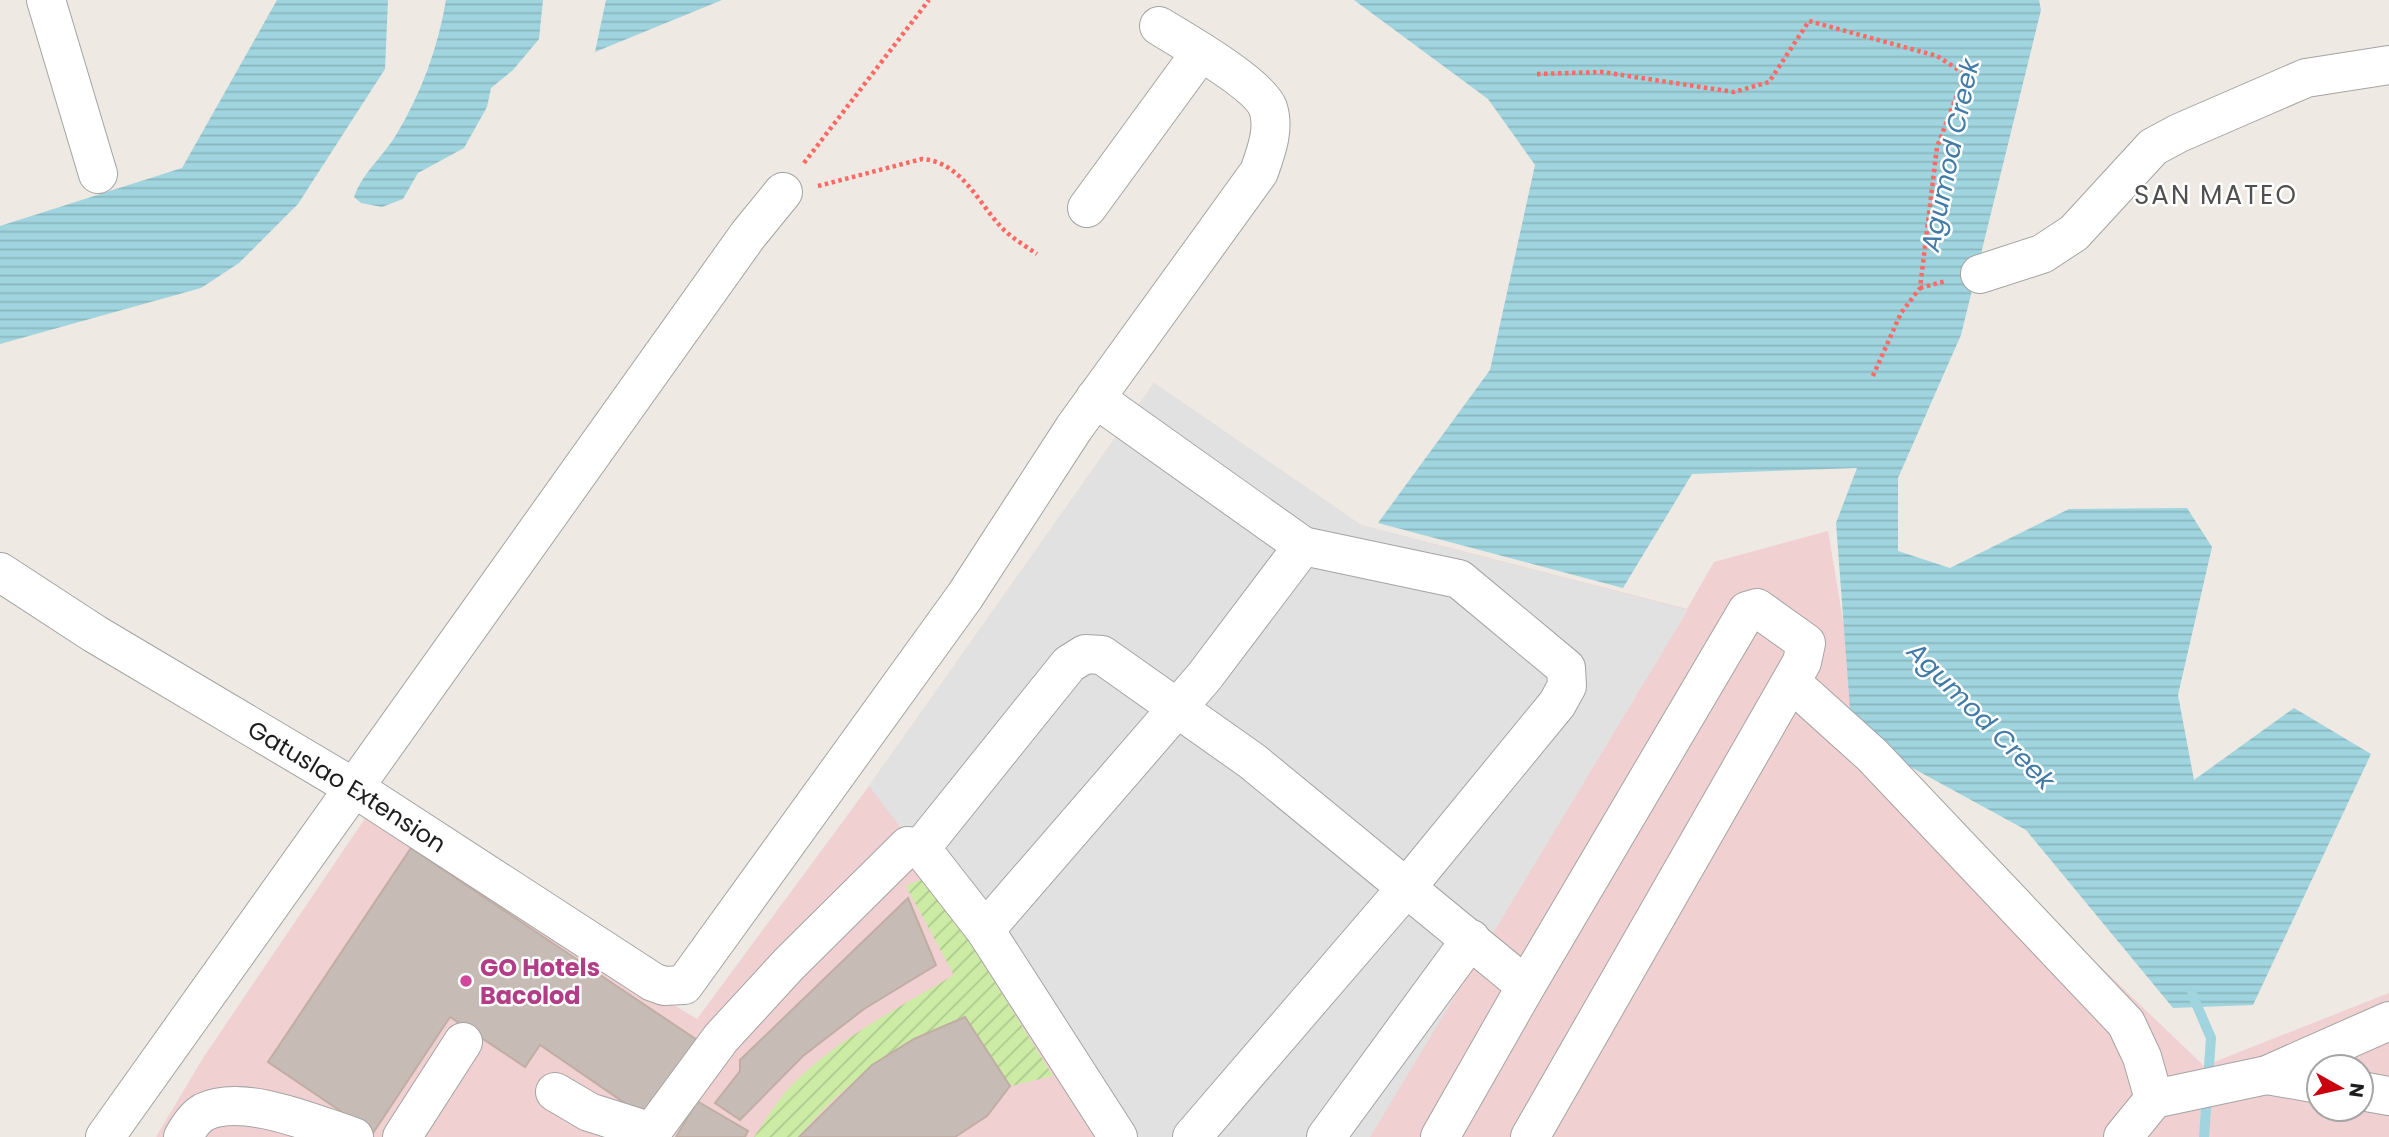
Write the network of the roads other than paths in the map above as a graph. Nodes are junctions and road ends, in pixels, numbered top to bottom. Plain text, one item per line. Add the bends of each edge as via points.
1 (46, 0) edge
2 (1159, 26) dead end
3 (1202, 52) junction
4 (2389, 65) edge
5 (97, 174) dead end
6 (783, 192) road end
7 (1087, 208) dead end
8 (1964, 278) road end
9 (1095, 398) junction
10 (1303, 547) junction
11 (0, 572) edge
12 (1791, 682) junction
13 (1179, 707) junction
14 (356, 789) junction
15 (921, 848) junction
16 (1407, 887) junction
17 (985, 930) junction
18 (1471, 939) junction
19 (1526, 986) junction
20 (2389, 1021) edge
21 (463, 1042) dead end
22 (2259, 1076) junction
23 (2305, 1082) edge
24 (555, 1092) dead end
25 (2161, 1098) junction
26 (581, 1124) edge
27 (650, 1135) edge
28 (105, 1137) edge
29 (183, 1137) edge
30 (354, 1137) edge
31 (402, 1137) edge
32 (1118, 1137) edge
33 (1192, 1137) edge
34 (1326, 1137) edge
35 (1440, 1137) edge
36 (1530, 1137) edge
37 (2123, 1137) edge

1 - 5 street
2 - 3 street
3 - 7 street
3 - 9 street via 1259,95 1270,124 1268,147 1259,172
4 - 8 street via 2306,78 2179,133 2153,147 2074,233 2042,254
6 - 14 street
9 - 10 street
9 - 14 street, Gatuslao Extension via 965,596 684,985 653,982
10 - 13 street
10 - 16 street via 1459,579 1566,668 1567,686 1557,704
11 - 14 street, Gatuslao Extension
12 - 19 street via 1806,643 1757,608 1747,611
12 - 25 street via 1872,755 2126,1023
12 - 36 street
13 - 15 street via 1118,664 1102,655 1086,654 1069,664
13 - 16 street
13 - 17 street
14 - 28 street
15 - 17 street
15 - 27 street via 908,846 789,964 721,1038
16 - 18 street
16 - 33 street
17 - 32 street
18 - 19 street
18 - 34 street
19 - 35 street
20 - 22 street
21 - 31 street
22 - 23 street
22 - 25 street
24 - 26 street
25 - 37 street
26 - 27 street
29 - 30 street via 203,1112 233,1105

